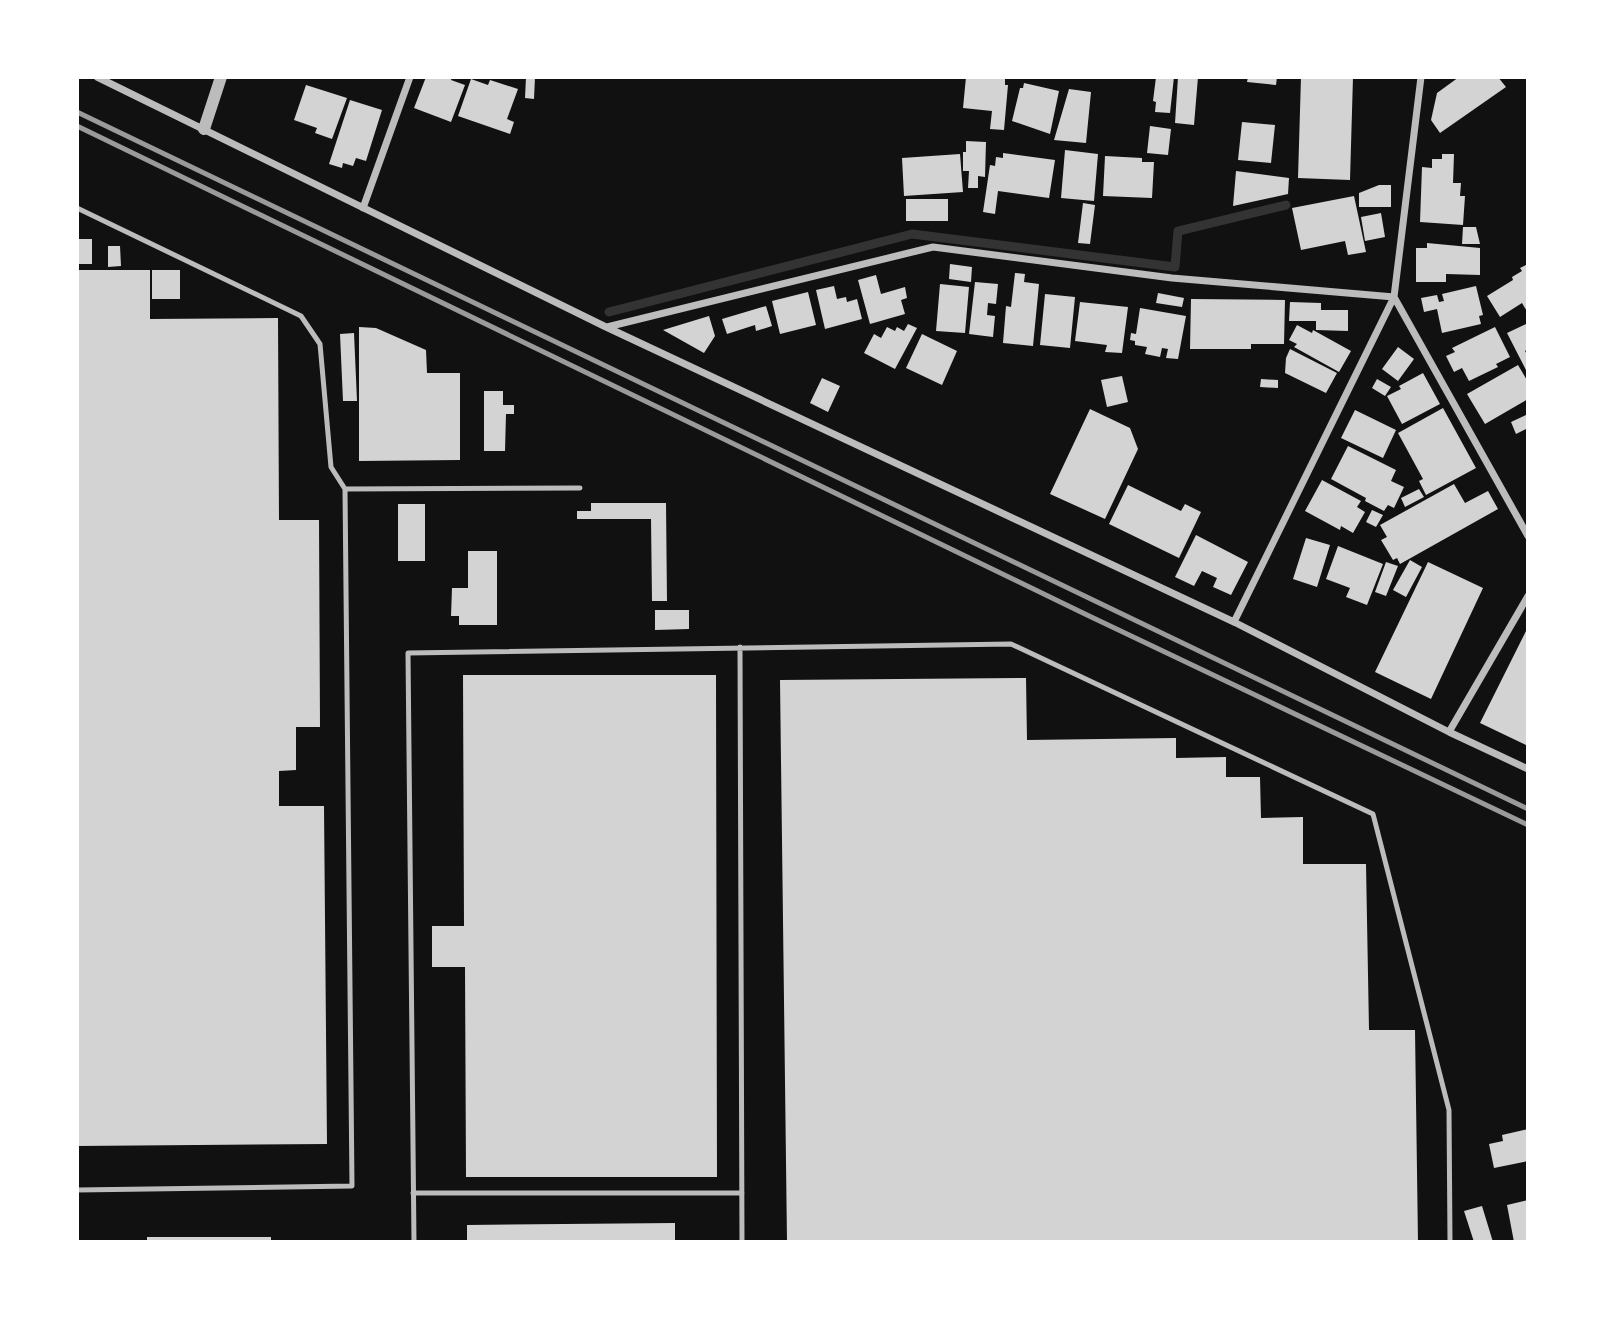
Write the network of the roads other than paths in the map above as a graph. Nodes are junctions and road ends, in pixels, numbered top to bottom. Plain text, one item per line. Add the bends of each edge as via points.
1 (97, 77) edge
2 (221, 77) edge
3 (410, 77) edge
4 (1421, 77) edge
5 (204, 129) junction
6 (77, 208) edge
7 (363, 208) junction
8 (1394, 297) junction
9 (606, 327) junction
10 (580, 488) dead end
11 (345, 489) junction
12 (1528, 536) edge
13 (1528, 596) edge
14 (1234, 622) junction
15 (740, 647) junction
16 (1449, 732) junction
17 (1528, 769) edge
18 (77, 1190) edge
19 (413, 1192) junction
20 (741, 1192) junction
21 (414, 1242) edge
22 (742, 1242) edge
23 (1450, 1242) edge

1 - 5 street
2 - 5 street
3 - 7 street
4 - 8 street
5 - 7 street
6 - 11 lane via 301,316 320,344 331,467
7 - 9 street
8 - 9 street via 1172,278 933,247
8 - 12 street
8 - 14 street
9 - 14 street
10 - 11 lane
11 - 18 lane via 352,1186
13 - 16 street
14 - 16 street
15 - 19 lane via 408,653
15 - 20 lane
15 - 23 lane via 1011,644 1373,814 1449,1110
16 - 17 street
19 - 20 lane
19 - 21 lane
20 - 22 lane

